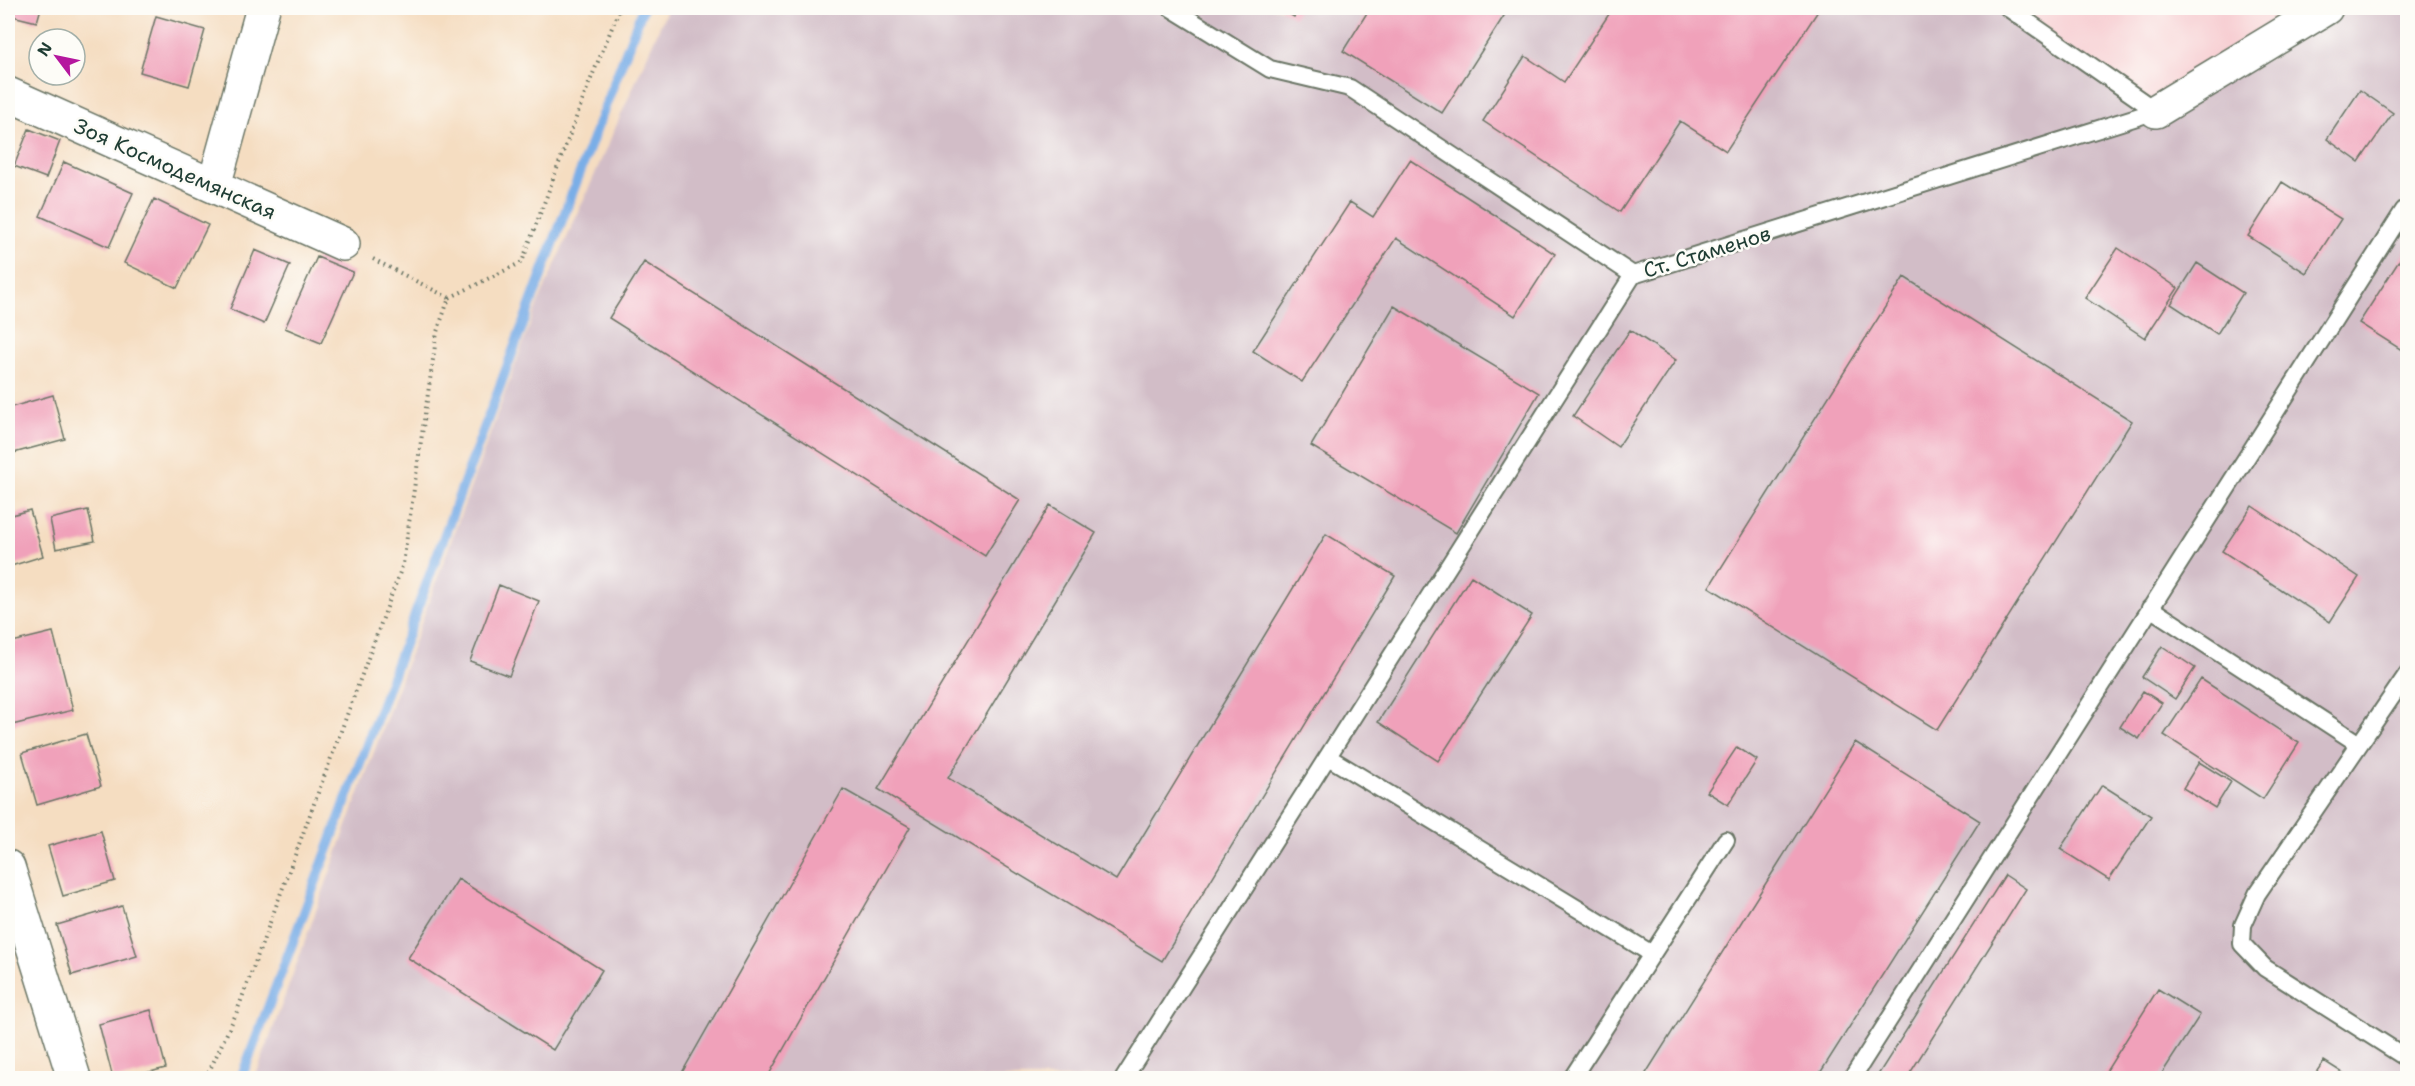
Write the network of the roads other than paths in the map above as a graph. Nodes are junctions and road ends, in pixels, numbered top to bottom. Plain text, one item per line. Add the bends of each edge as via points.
1 (262, 8) edge
2 (1171, 8) edge
3 (2008, 8) edge
4 (2326, 8) edge
5 (8, 94) edge
6 (2156, 111) junction
7 (214, 186) junction
8 (2404, 210) dead end
9 (344, 244) road end
10 (1634, 274) junction
11 (2150, 608) junction
12 (2408, 673) edge
13 (2359, 744) junction
14 (1328, 757) junction
15 (1726, 840) dead end
16 (8, 867) edge
17 (1652, 954) junction
18 (2408, 1059) edge
19 (74, 1078) edge
20 (1124, 1078) edge
21 (1572, 1078) edge
22 (1852, 1078) edge

1 - 7 street
2 - 10 lane, Ст. Стаменов via 1269,69 1350,88
3 - 6 lane
4 - 6 street, Ст. Стаменов
5 - 7 street, Зоя Космодемянская
6 - 10 lane, Ст. Стаменов
7 - 9 street, Зоя Космодемянская
8 - 11 lane
10 - 14 lane
11 - 13 lane
11 - 22 lane
12 - 13 lane
13 - 18 lane via 2257,894 2243,925 2242,944 2265,968
14 - 17 lane
14 - 20 lane
15 - 17 lane
16 - 19 street
17 - 21 lane

